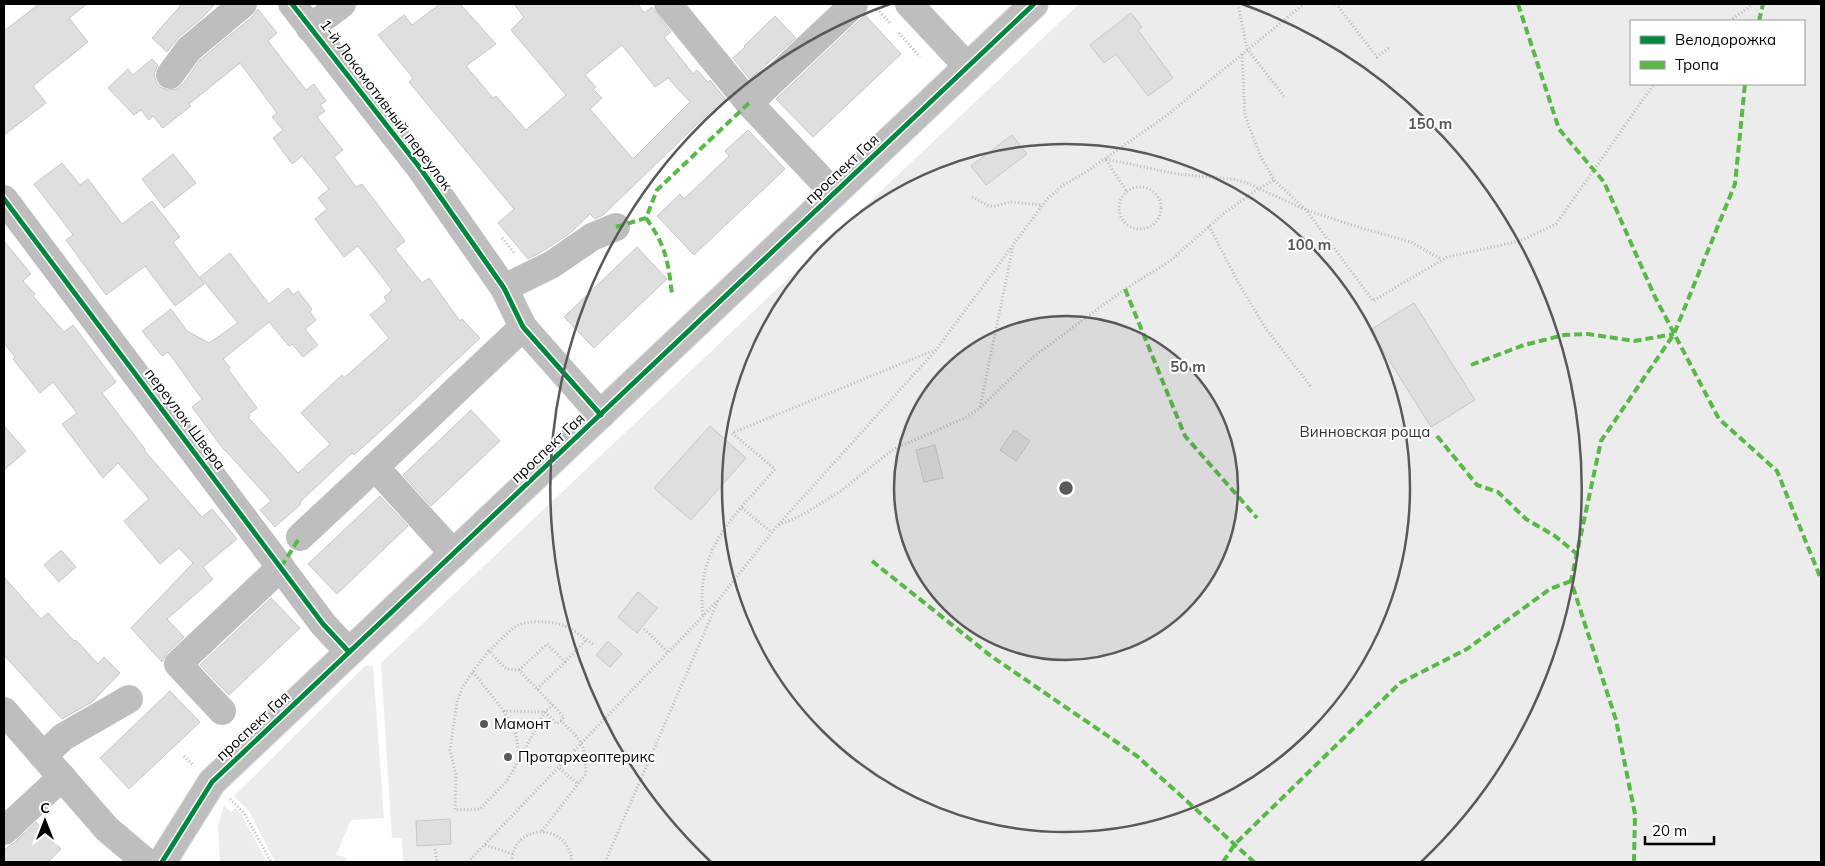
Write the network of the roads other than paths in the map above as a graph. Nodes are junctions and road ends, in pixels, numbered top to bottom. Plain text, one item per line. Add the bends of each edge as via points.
1 (243, 4) edge
2 (292, 4) edge
3 (342, 4) edge
4 (668, 4) edge
5 (909, 4) edge
6 (1034, 4) edge
7 (862, 5) edge
8 (310, 28) junction
9 (968, 66) junction
10 (170, 75) dead end
11 (749, 103) junction
12 (834, 194) junction
13 (4, 201) edge
14 (616, 227) dead end
15 (504, 288) junction
16 (523, 326) junction
17 (601, 414) junction
18 (375, 466) junction
19 (300, 537) dead end
20 (454, 554) junction
21 (281, 567) junction
22 (349, 652) junction
23 (129, 699) dead end
24 (4, 711) edge
25 (222, 711) dead end
26 (43, 756) junction
27 (62, 777) junction
28 (4, 831) edge
29 (146, 862) edge
30 (162, 862) edge

1 - 10 street via 190,49
2 - 8 street, 1-й Локомотивный переулок
3 - 8 street
4 - 11 street
5 - 9 street
6 - 9 street, проспект Гая
7 - 11 street
8 - 15 street, 1-й Локомотивный переулок via 420,168
9 - 12 street, проспект Гая
11 - 12 street
12 - 17 street, проспект Гая
13 - 21 street, переулок Швера
14 - 15 street
15 - 16 street, 1-й Локомотивный переулок
16 - 17 street, 1-й Локомотивный переулок
16 - 18 street
17 - 20 street, проспект Гая
18 - 19 street
18 - 20 street
20 - 22 street, проспект Гая
21 - 22 street, переулок Швера via 323,624
21 - 25 street via 178,664
22 - 30 street, проспект Гая via 207,787
23 - 26 street via 63,737
24 - 26 street
26 - 27 street
27 - 28 street
27 - 29 street via 107,829

